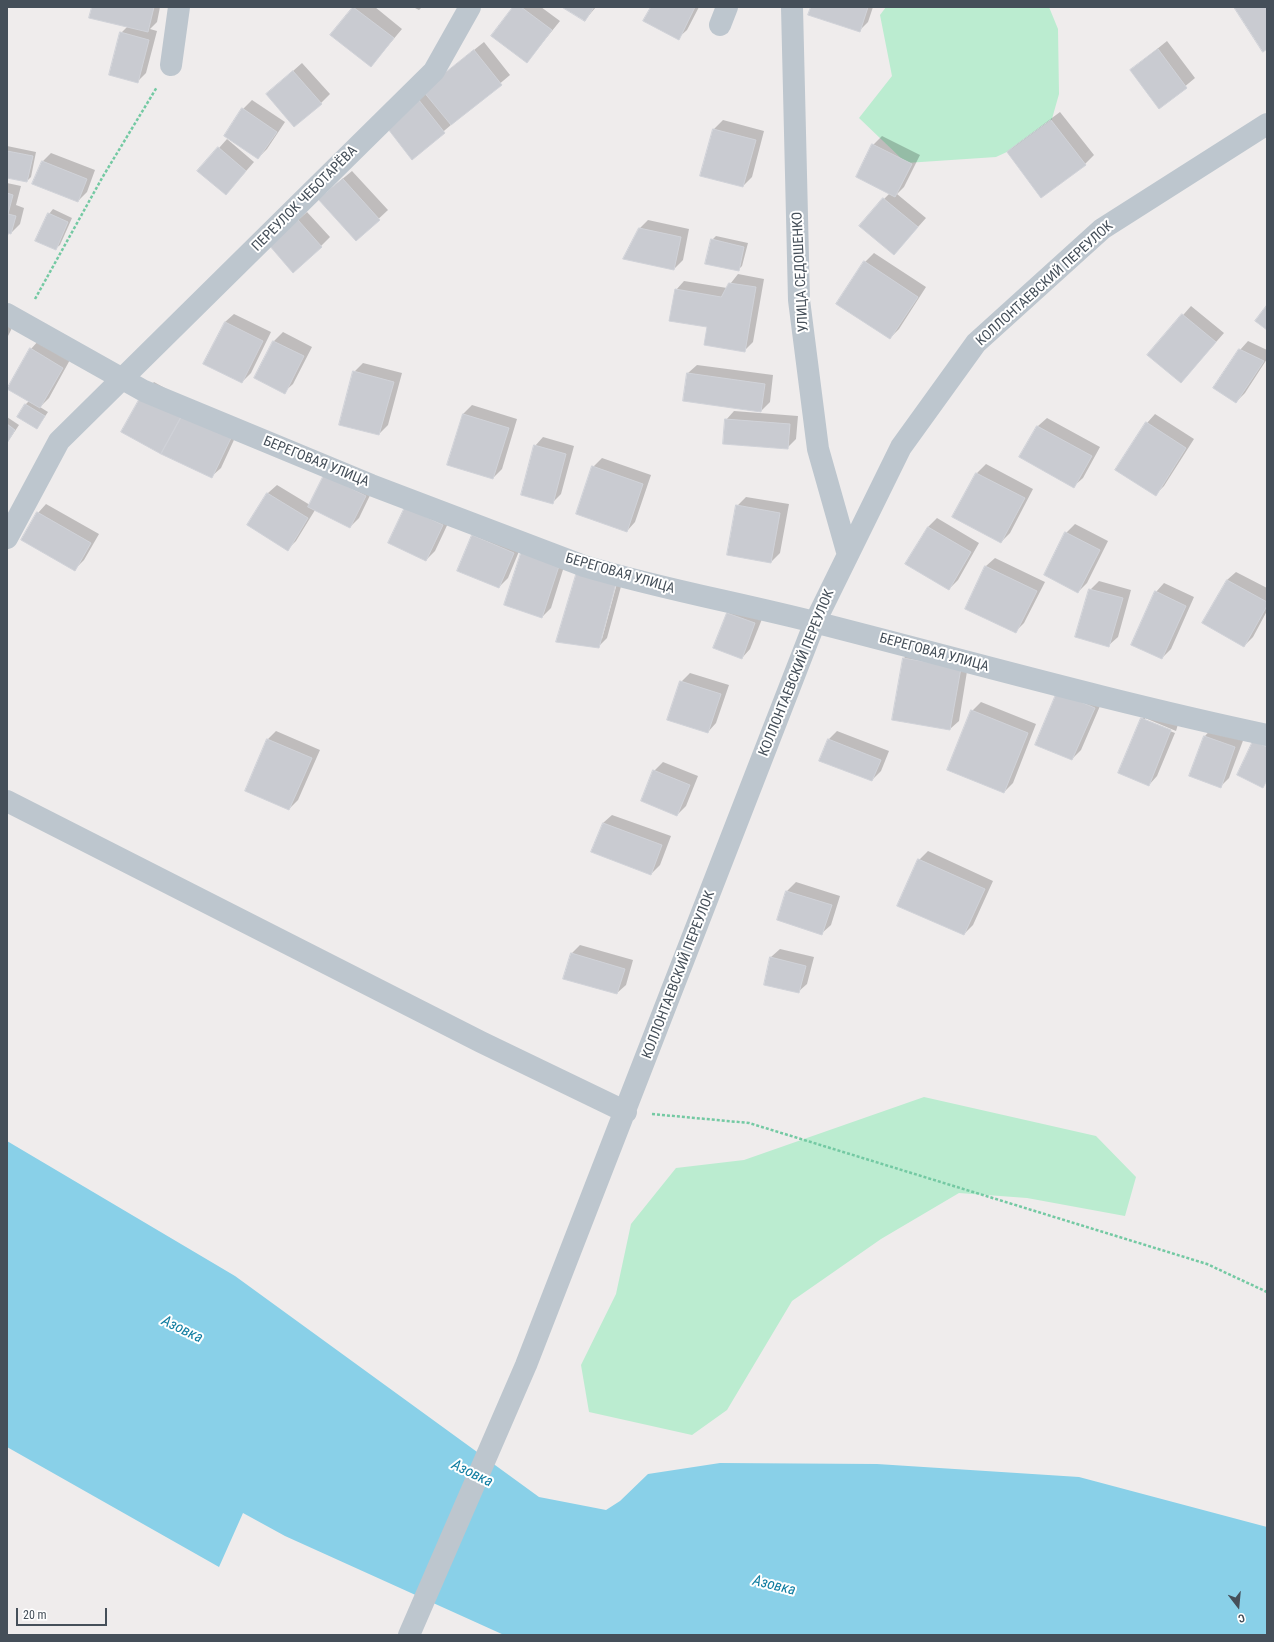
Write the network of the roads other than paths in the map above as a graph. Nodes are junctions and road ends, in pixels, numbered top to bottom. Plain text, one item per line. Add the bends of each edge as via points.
1 (179, 7) edge
2 (470, 7) edge
3 (792, 7) edge
4 (171, 65) road end
5 (1267, 124) edge
6 (14, 318) edge
7 (123, 378) junction
8 (7, 538) edge
9 (848, 555) junction
10 (815, 622) junction
11 (1267, 735) edge
12 (7, 801) edge
13 (626, 1112) junction
14 (409, 1635) edge

1 - 4 street
2 - 7 street, ПЕРЕУЛОК ЧЕБОТАРЁВА via 434,71
3 - 9 street, УЛИЦА СЕДОШЕНКО via 799,300 818,449
5 - 9 street, КОЛЛОНТАЕВСКИЙ ПЕРЕУЛОК via 1102,229 976,343 901,447
6 - 7 street, БЕРЕГОВАЯ УЛИЦА
7 - 8 street, ПЕРЕУЛОК ЧЕБОТАРЁВА via 59,441
7 - 10 street, БЕРЕГОВАЯ УЛИЦА via 144,391 371,484 584,566
9 - 10 street, КОЛЛОНТАЕВСКИЙ ПЕРЕУЛОК
10 - 11 street, БЕРЕГОВАЯ УЛИЦА via 1182,717
10 - 13 street, КОЛЛОНТАЕВСКИЙ ПЕРЕУЛОК
12 - 13 street via 481,1042
13 - 14 street, КОЛЛОНТАЕВСКИЙ ПЕРЕУЛОК via 526,1365

